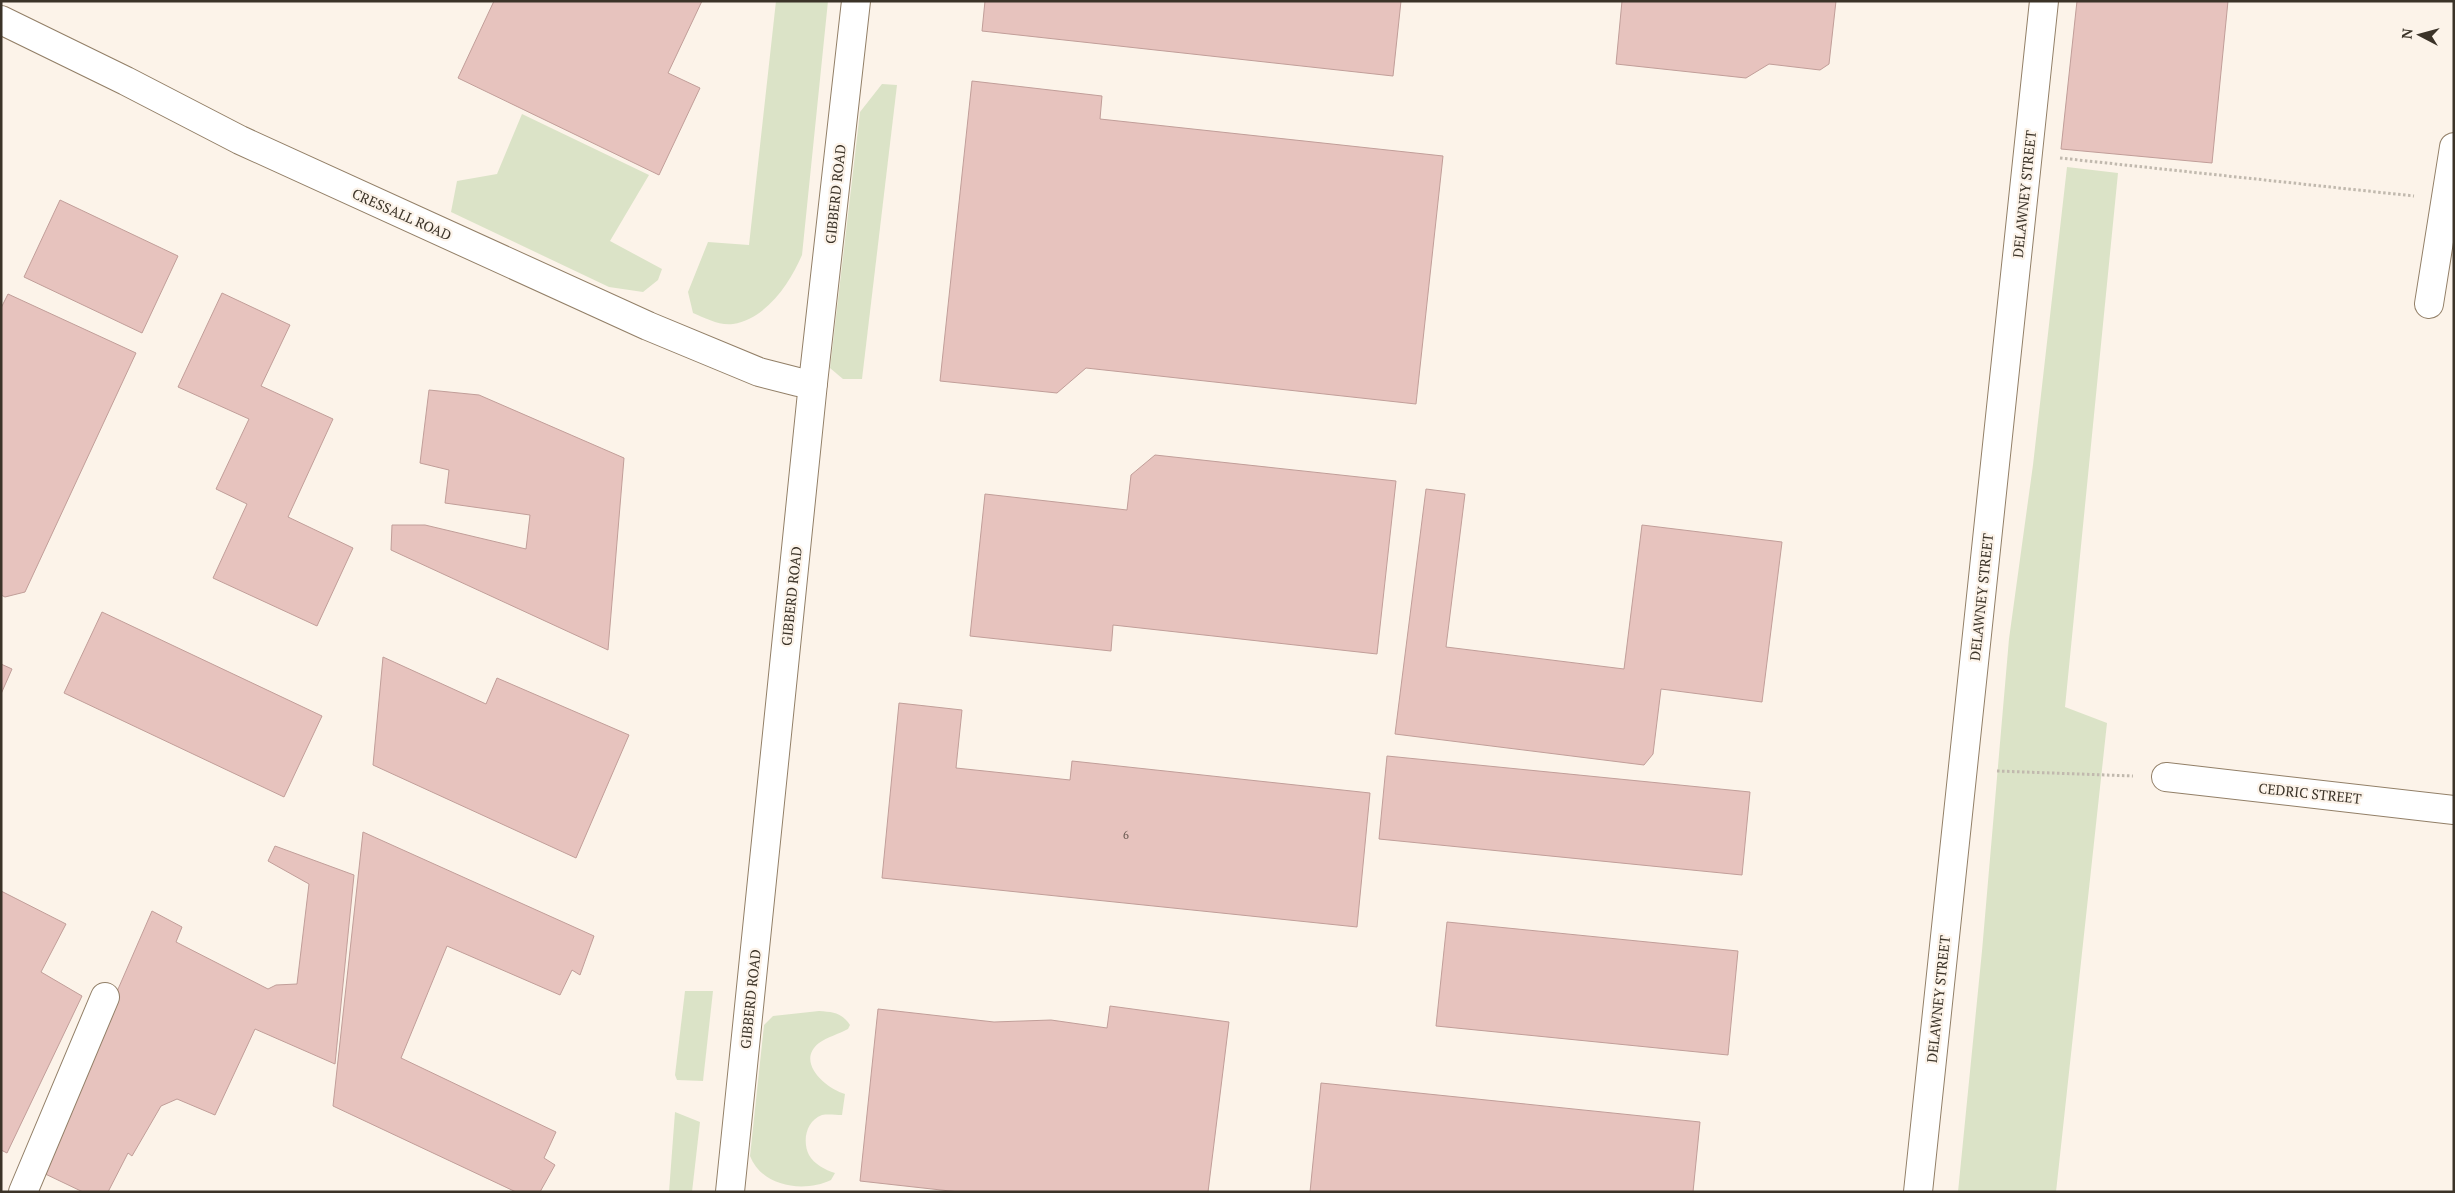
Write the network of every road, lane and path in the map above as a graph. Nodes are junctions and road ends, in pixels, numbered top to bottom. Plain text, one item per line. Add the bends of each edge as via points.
1 (856, 1) edge
2 (2044, 1) edge
3 (1, 20) edge
4 (2454, 147) edge
5 (2060, 158) dead end
6 (2447, 199) junction
7 (2429, 304) dead end
8 (813, 383) junction
9 (1990, 771) dead end
10 (2166, 777) joint
11 (2454, 810) edge
12 (105, 997) dead end
13 (1, 1190) edge
14 (6, 1192) edge
15 (23, 1192) edge
16 (730, 1192) edge
17 (1918, 1192) edge

1 - 8 street, GIBBERD ROAD
2 - 17 street, DELAWNEY STREET
3 - 8 street, CRESSALL ROAD via 240,140 648,326 759,372
4 - 6 street
5 - 6 path
6 - 7 street
8 - 16 street, GIBBERD ROAD
9 - 10 path
10 - 11 street, CEDRIC STREET
12 - 15 street
13 - 14 street

